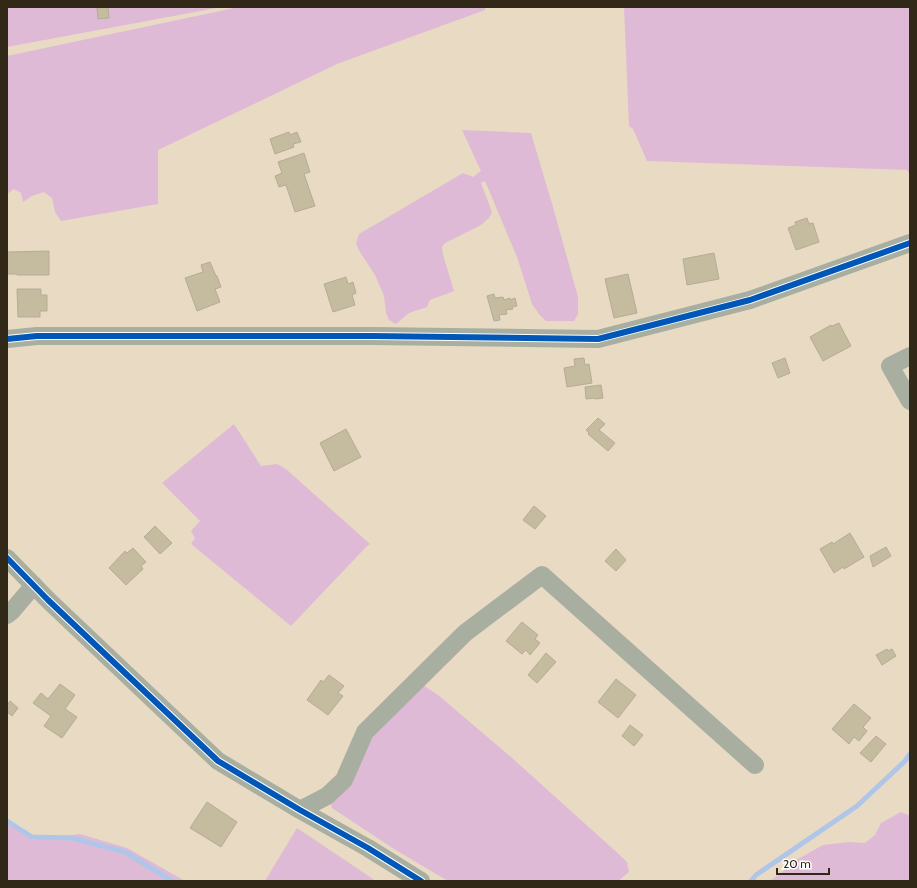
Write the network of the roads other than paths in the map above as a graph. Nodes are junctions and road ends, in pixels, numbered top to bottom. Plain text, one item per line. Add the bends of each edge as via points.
1 (910, 243) edge
2 (7, 339) edge
3 (910, 356) edge
4 (910, 401) edge
5 (7, 558) edge
6 (34, 585) junction
7 (7, 615) edge
8 (755, 765) dead end
9 (300, 810) junction
10 (421, 881) edge

1 - 2 street via 750,300 598,339 372,336 37,336
3 - 4 street via 890,366
5 - 6 street
6 - 7 street
6 - 9 street via 218,761
8 - 9 street via 542,574 465,633 366,732 344,780 327,796
9 - 10 street

